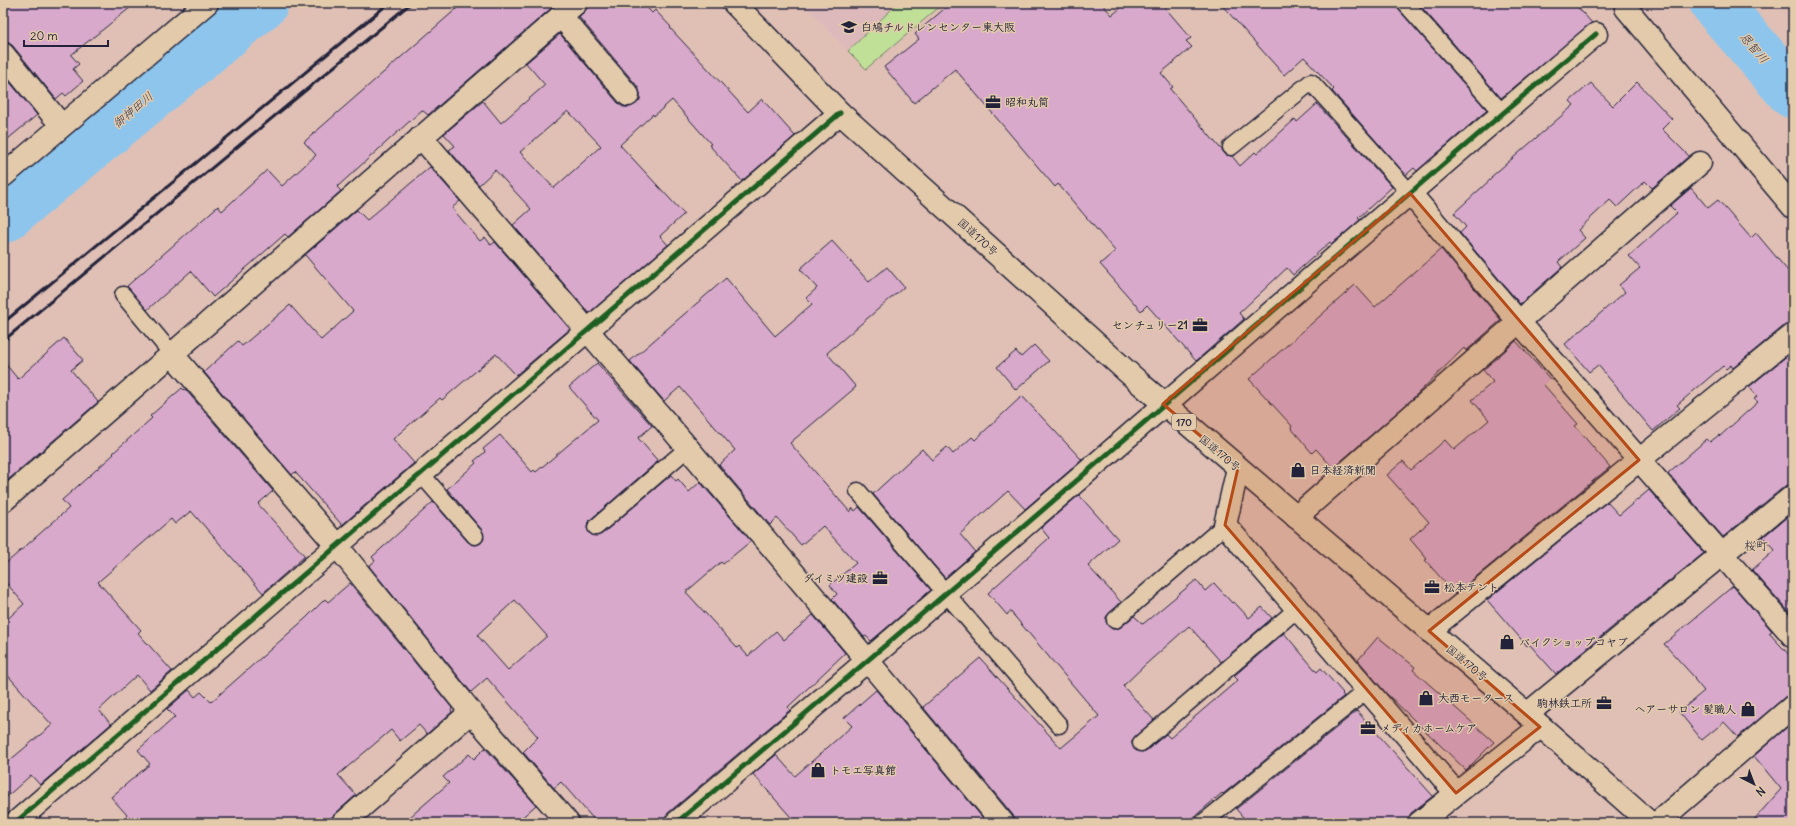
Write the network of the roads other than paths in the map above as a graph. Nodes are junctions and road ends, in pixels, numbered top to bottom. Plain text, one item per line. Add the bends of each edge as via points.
1 (207, 3) edge
2 (734, 3) edge
3 (1405, 3) edge
4 (1624, 6) edge
5 (568, 9) edge
6 (1596, 34) dead end
7 (3, 54) edge
8 (628, 95) dead end
9 (840, 113) junction
10 (1502, 113) junction
11 (61, 125) junction
12 (421, 137) junction
13 (1231, 147) dead end
14 (1700, 163) dead end
15 (7, 165) edge
16 (1410, 193) junction
17 (1793, 207) edge
18 (123, 295) dead end
19 (1519, 322) junction
20 (588, 331) junction
21 (1793, 335) edge
22 (172, 354) junction
23 (1163, 404) junction
24 (688, 448) junction
25 (1639, 460) junction
26 (1238, 468) junction
27 (422, 475) junction
28 (858, 491) dead end
29 (1793, 496) edge
30 (3, 501) edge
31 (1296, 517) junction
32 (1225, 525) junction
33 (596, 527) dead end
34 (475, 536) dead end
35 (338, 546) junction
36 (1721, 554) junction
37 (947, 594) junction
38 (1297, 609) junction
39 (1115, 620) dead end
40 (1429, 631) junction
41 (1793, 636) edge
42 (869, 661) junction
43 (1367, 690) junction
44 (1793, 706) edge
45 (471, 712) junction
46 (1534, 720) junction
47 (1059, 724) dead end
48 (1140, 743) dead end
49 (1456, 793) junction
50 (1204, 822) dead end
51 (15, 823) edge
52 (343, 823) edge
53 (568, 823) edge
54 (676, 823) edge
55 (1003, 823) edge
56 (1419, 823) edge
57 (1650, 823) edge
58 (1657, 823) edge

1 - 11 main road
2 - 9 main road, 国道170号 / 170
3 - 10 lane
4 - 17 main road
5 - 8 main road
5 - 12 main road
6 - 10 main road
7 - 11 main road
9 - 20 main road
9 - 23 main road, 国道170号 / 170
10 - 16 main road
11 - 15 main road
12 - 20 main road
12 - 22 main road
13 - 16 lane via 1310,82
14 - 19 main road
16 - 19 main road
16 - 23 main road
18 - 22 lane
19 - 25 main road
19 - 31 main road
20 - 24 main road
20 - 27 main road
21 - 25 main road
22 - 30 main road
22 - 35 main road
23 - 26 main road, 国道170号 / 170
23 - 37 main road
24 - 33 lane
24 - 42 main road
25 - 36 main road
25 - 40 main road
26 - 31 main road, 国道170号 / 170
26 - 32 main road
27 - 34 lane
27 - 35 main road
28 - 37 lane
29 - 36 main road
31 - 40 main road, 国道170号 / 170
32 - 38 main road
32 - 39 lane
35 - 45 main road
35 - 51 main road
36 - 41 main road
36 - 46 main road
37 - 42 main road
37 - 47 lane
38 - 43 main road
38 - 48 lane
40 - 46 main road, 国道170号 / 170
42 - 54 main road
42 - 55 main road
43 - 49 main road
43 - 50 lane
44 - 58 main road
45 - 52 main road
45 - 53 main road
46 - 49 main road
46 - 57 main road, 国道170号 / 170
49 - 56 main road

